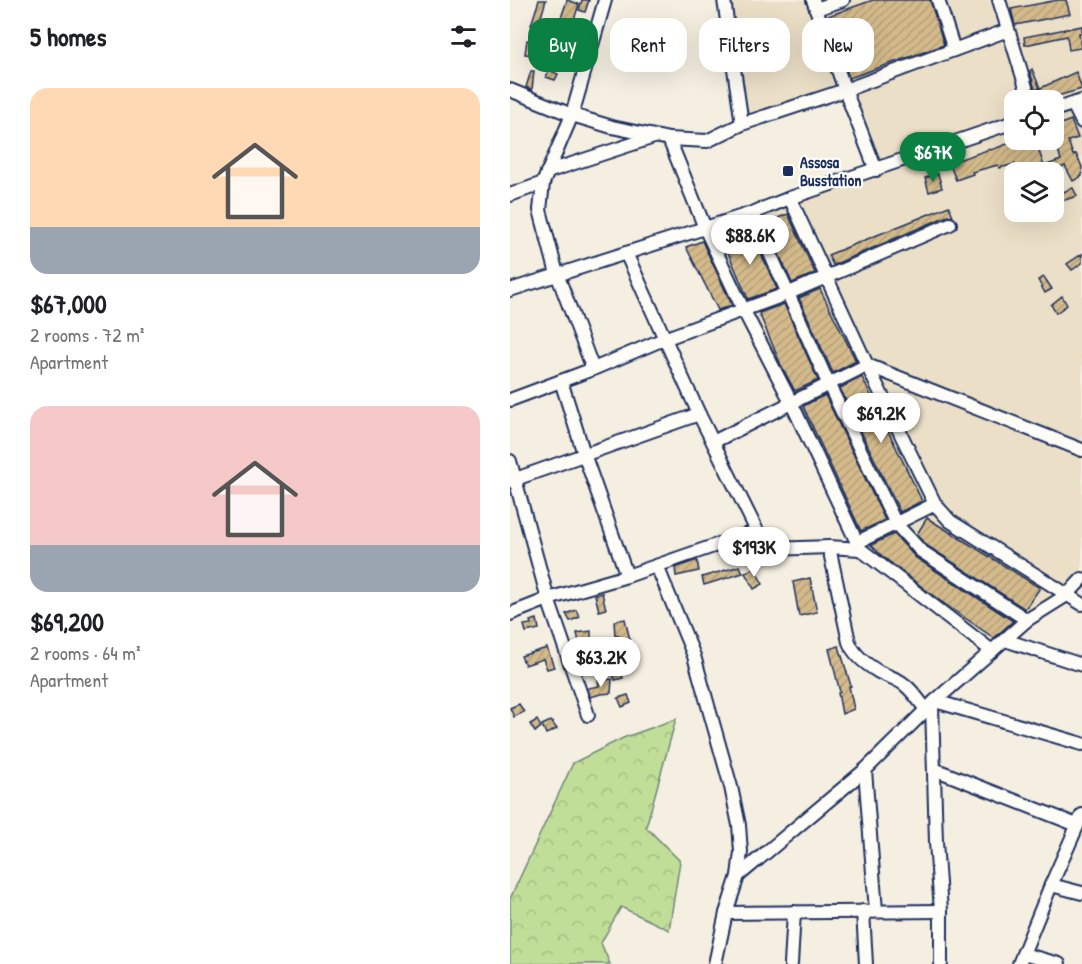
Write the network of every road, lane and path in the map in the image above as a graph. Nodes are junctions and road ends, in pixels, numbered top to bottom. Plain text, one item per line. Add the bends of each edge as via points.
1 (605, 0) edge
2 (724, 0) edge
3 (843, 0) edge
4 (938, 0) edge
5 (999, 0) edge
6 (814, 4) edge
7 (1008, 30) junction
8 (954, 50) junction
9 (510, 90) edge
10 (845, 90) junction
11 (1026, 90) edge
12 (1077, 102) edge
13 (572, 115) junction
14 (1082, 122) edge
15 (742, 124) junction
16 (1004, 126) edge
17 (663, 137) junction
18 (876, 170) junction
19 (545, 178) junction
20 (510, 195) edge
21 (790, 198) junction
22 (752, 213) junction
23 (950, 224) dead end
24 (705, 228) junction
25 (626, 253) junction
26 (557, 274) junction
27 (826, 277) junction
28 (510, 290) edge
29 (789, 293) junction
30 (743, 309) junction
31 (664, 339) junction
32 (867, 364) junction
33 (593, 369) junction
34 (561, 381) junction
35 (828, 383) junction
36 (510, 400) edge
37 (791, 402) junction
38 (699, 414) junction
39 (713, 442) junction
40 (1082, 450) edge
41 (584, 454) junction
42 (510, 461) edge
43 (513, 480) edge
44 (935, 504) junction
45 (896, 524) junction
46 (757, 531) junction
47 (858, 546) junction
48 (829, 547) junction
49 (657, 566) junction
50 (627, 576) junction
51 (1082, 579) edge
52 (1067, 595) junction
53 (548, 599) junction
54 (1082, 604) edge
55 (510, 614) edge
56 (1027, 620) junction
57 (1005, 640) junction
58 (992, 651) junction
59 (1082, 665) edge
60 (931, 706) junction
61 (588, 715) dead end
62 (1082, 744) edge
63 (934, 769) junction
64 (866, 770) junction
65 (1080, 820) edge
66 (738, 876) junction
67 (1051, 885) junction
68 (1082, 893) edge
69 (870, 911) junction
70 (941, 911) junction
71 (794, 912) junction
72 (726, 913) junction
73 (1021, 959) edge
74 (715, 964) edge
75 (791, 964) edge
76 (866, 964) edge
77 (941, 964) edge
78 (1059, 964) edge

1 - 13 street
2 - 15 street
3 - 6 street
4 - 8 street
5 - 7 street
6 - 10 street
7 - 8 street
7 - 11 street
8 - 10 street
9 - 13 street
10 - 15 street
10 - 18 street
12 - 14 street
13 - 17 street
13 - 19 street
15 - 17 street via 707,141
16 - 18 street
17 - 19 street
17 - 24 street
18 - 21 street
19 - 20 street
19 - 26 street via 540,210
21 - 22 street
21 - 27 street
22 - 24 street
22 - 29 street
23 - 27 street
24 - 25 street
24 - 30 street
25 - 26 street
25 - 31 street
26 - 28 street
26 - 33 street
27 - 29 street
27 - 32 street
29 - 30 street
29 - 35 street
30 - 31 street
30 - 37 street
31 - 33 street
31 - 38 street
32 - 35 street
32 - 40 street
32 - 44 street
33 - 34 street
34 - 36 street
34 - 41 street
35 - 37 street
35 - 45 street
37 - 39 street
37 - 47 street
38 - 39 street
38 - 41 street
39 - 46 street
41 - 43 street
41 - 50 street
42 - 43 street
43 - 53 street
44 - 45 street
44 - 52 street via 950,521
45 - 47 street
45 - 56 street via 921,551
46 - 48 street via 772,549
46 - 49 street
47 - 48 street
47 - 58 street
48 - 60 street via 851,648
49 - 50 street
49 - 66 street via 694,656 731,787 740,834
50 - 53 street
51 - 52 street
52 - 54 street
52 - 56 street
53 - 55 street
53 - 61 street
56 - 57 street
57 - 58 street
57 - 59 street
58 - 60 street
60 - 62 street
60 - 63 street
60 - 64 street
63 - 65 street
63 - 70 street
64 - 66 street
64 - 69 street
65 - 67 street
66 - 72 street
67 - 68 street
67 - 73 street
69 - 70 street
69 - 71 street
69 - 76 street
70 - 77 street
71 - 72 street
71 - 75 street
72 - 74 street
73 - 78 street

